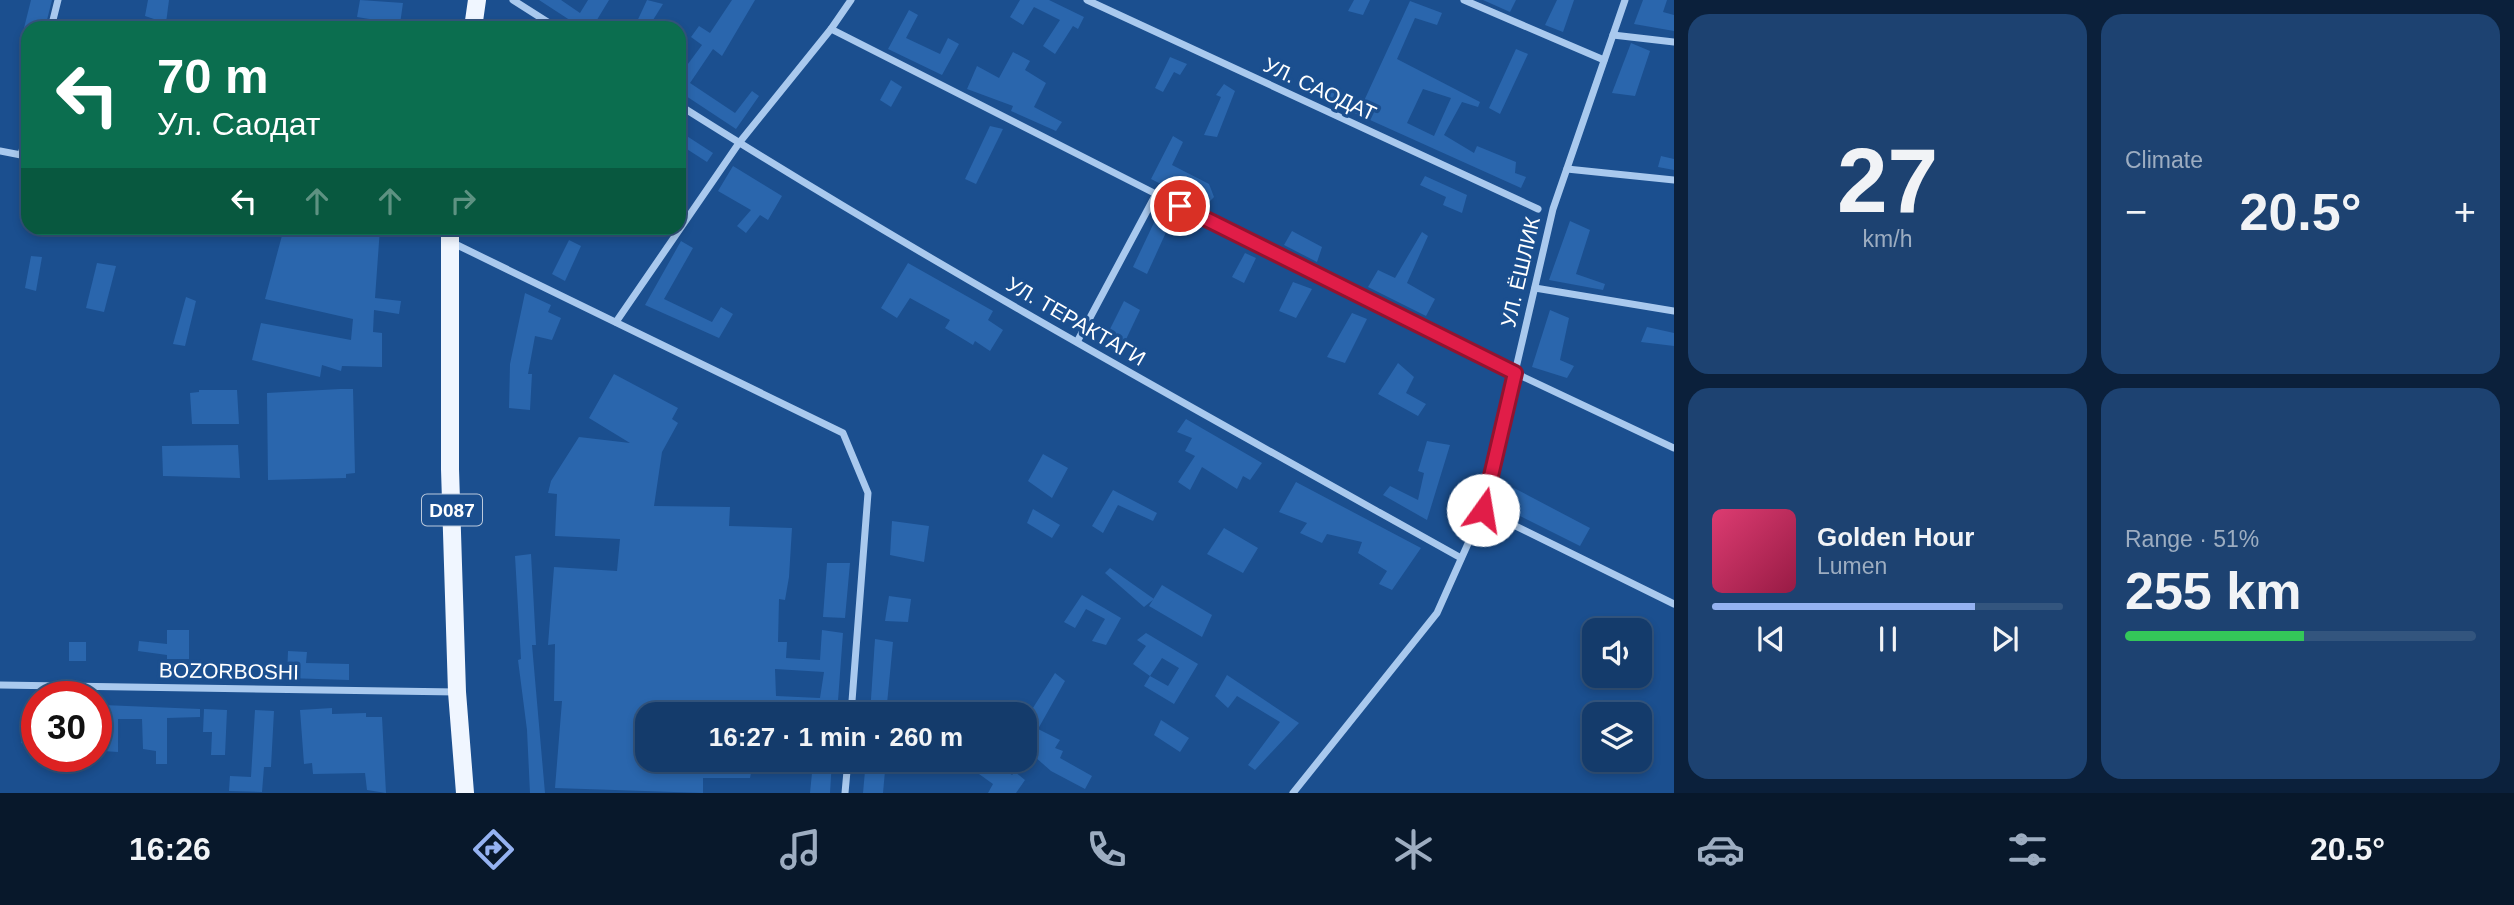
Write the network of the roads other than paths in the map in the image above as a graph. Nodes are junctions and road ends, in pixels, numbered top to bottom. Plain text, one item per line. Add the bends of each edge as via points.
1 (58, 0) edge
2 (477, 0) edge
3 (513, 0) edge
4 (850, 0) edge
5 (1087, 0) edge
6 (1464, 0) edge
7 (1625, 0) edge
8 (53, 21) edge
9 (474, 21) edge
10 (546, 21) edge
11 (831, 29) junction
12 (1613, 35) junction
13 (1674, 42) edge
14 (1604, 60) junction
15 (686, 109) edge
16 (739, 143) junction
17 (0, 151) edge
18 (21, 155) edge
19 (1567, 169) junction
20 (1674, 180) edge
21 (1156, 194) junction
22 (1538, 209) dead end
23 (686, 220) edge
24 (450, 235) edge
25 (452, 235) edge
26 (676, 235) edge
27 (1535, 288) junction
28 (1674, 311) edge
29 (616, 322) junction
30 (1077, 342) junction
31 (1515, 373) junction
32 (1674, 448) edge
33 (1483, 510) junction
34 (1461, 558) junction
35 (1674, 604) edge
36 (0, 685) edge
37 (457, 692) junction
38 (852, 702) edge
39 (847, 772) edge
40 (465, 793) edge
41 (845, 793) edge
42 (1293, 793) edge

1 - 8 street
2 - 9 main road
3 - 10 street
4 - 11 street
5 - 22 street, УЛ. САОДАТ
6 - 14 street
7 - 12 street, УЛ. ЁШЛИК
11 - 16 street
11 - 21 street
12 - 13 street
12 - 14 street, УЛ. ЁШЛИК
14 - 19 street, УЛ. ЁШЛИК
15 - 16 street, УЛ. ТЕРАКТАГИ
16 - 23 street
16 - 30 street, УЛ. ТЕРАКТАГИ
17 - 18 street
19 - 20 street
19 - 27 street, УЛ. ЁШЛИК
21 - 30 street
21 - 31 street
24 - 37 main road, D087 via 450,469
25 - 29 street
26 - 29 street
27 - 28 street
27 - 31 street, УЛ. ЁШЛИК
29 - 38 street via 844,433 869,493
30 - 34 street, УЛ. ТЕРАКТАГИ
31 - 32 street
31 - 33 street, УЛ. ЁШЛИК
33 - 34 street, УЛ. ЁШЛИК
33 - 35 street
34 - 42 street, УЛ. ЁШЛИК via 1437,613
36 - 37 street, BOZORBOSHI
37 - 40 main road, D087
39 - 41 street

